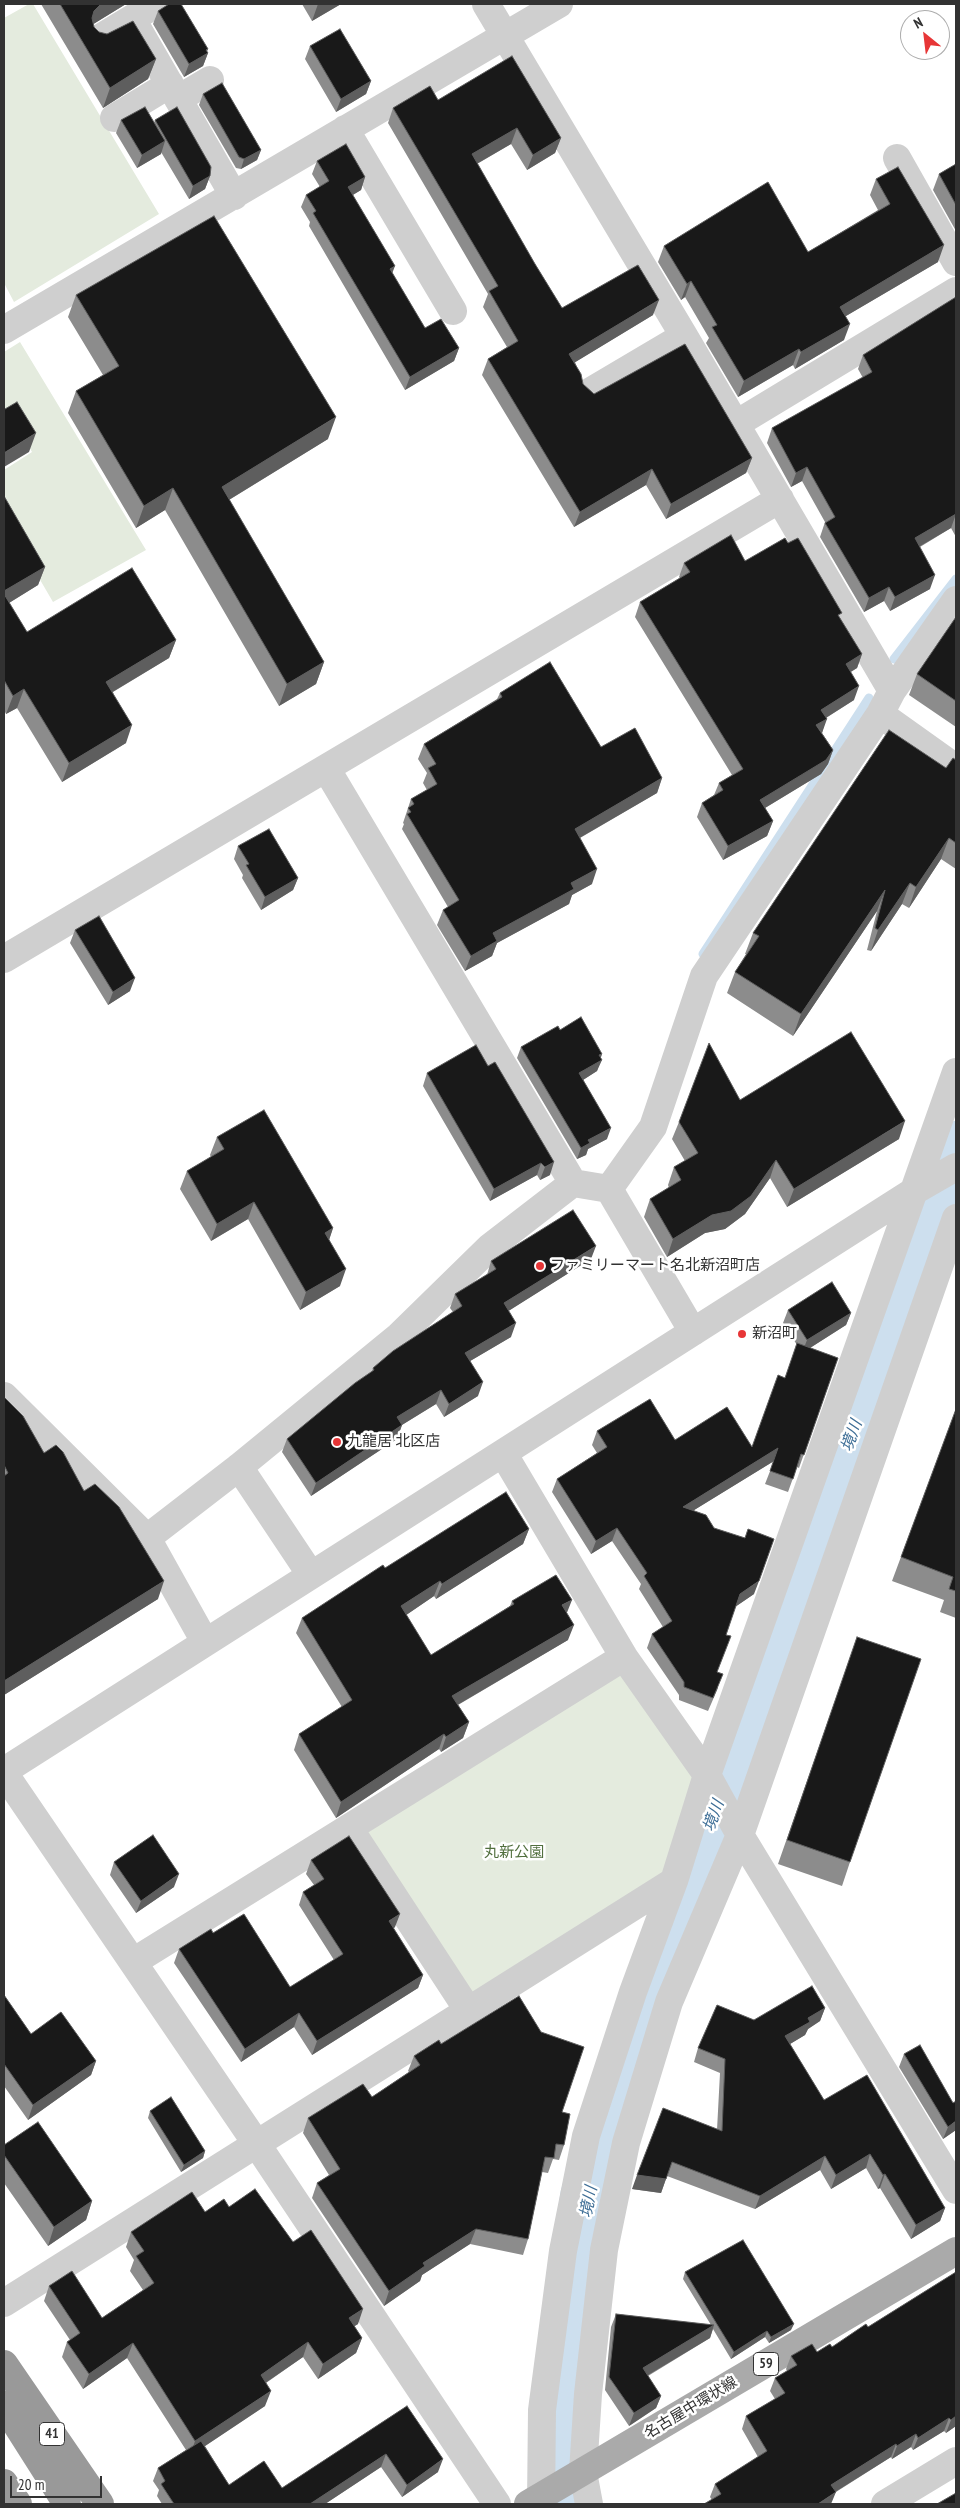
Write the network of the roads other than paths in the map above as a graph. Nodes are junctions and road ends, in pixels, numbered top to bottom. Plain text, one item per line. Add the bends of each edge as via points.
1 (156, 4) edge
2 (486, 4) edge
3 (559, 4) edge
4 (132, 19) junction
5 (505, 36) junction
6 (100, 38) edge
7 (210, 80) dead end
8 (174, 92) junction
9 (114, 118) dead end
10 (345, 129) junction
11 (897, 158) dead end
12 (234, 196) junction
13 (956, 262) edge
14 (956, 292) edge
15 (453, 312) dead end
16 (4, 330) edge
17 (684, 336) junction
18 (591, 391) edge
19 (736, 424) junction
20 (780, 499) junction
21 (956, 600) edge
22 (886, 702) junction
23 (326, 768) junction
24 (956, 768) edge
25 (4, 959) edge
26 (956, 1072) edge
27 (948, 1172) edge
28 (573, 1183) junction
29 (609, 1189) junction
30 (914, 1191) junction
31 (956, 1218) edge
32 (693, 1332) junction
33 (4, 1396) edge
34 (503, 1453) junction
35 (239, 1467) junction
36 (147, 1538) junction
37 (311, 1575) junction
38 (205, 1642) junction
39 (624, 1657) junction
40 (4, 1772) edge
41 (708, 1776) junction
42 (349, 1828) junction
43 (739, 1834) junction
44 (674, 1881) junction
45 (133, 1962) junction
46 (468, 2010) junction
47 (256, 2143) junction
48 (956, 2190) edge
49 (956, 2251) edge
50 (4, 2302) edge
51 (4, 2364) edge
52 (4, 2405) edge
53 (956, 2460) edge
54 (579, 2474) junction
55 (4, 2484) edge
56 (540, 2499) edge
57 (18, 2504) edge
58 (67, 2504) edge
59 (100, 2504) edge
60 (497, 2504) edge
61 (589, 2504) edge
62 (885, 2504) edge

1 - 4 street
2 - 5 street
3 - 5 street
4 - 6 street
4 - 8 street
5 - 10 street
5 - 17 street
7 - 8 street
8 - 9 street
8 - 12 street
10 - 12 street
10 - 15 street
11 - 13 street
12 - 16 street
14 - 19 street
17 - 18 street
17 - 19 street
19 - 20 street
20 - 22 street
20 - 23 street
21 - 22 street
22 - 24 street
22 - 29 street via 704,976 653,1127
23 - 25 street
23 - 28 street
26 - 30 street
27 - 30 street
28 - 29 street
28 - 35 street via 490,1247 399,1336
29 - 32 street
30 - 32 street
30 - 41 street
31 - 43 street
32 - 34 street
33 - 36 street
34 - 37 street
34 - 39 street
35 - 36 street
35 - 37 street
36 - 38 street
37 - 38 street
38 - 40 street
39 - 41 street
39 - 42 street
40 - 45 street
41 - 43 street
41 - 44 street
42 - 45 street
42 - 46 street
43 - 48 street
43 - 54 street via 669,2002 626,2142 604,2250
44 - 46 street
44 - 56 street via 633,1992 586,2136 563,2251 542,2410
45 - 47 street
46 - 47 street
47 - 50 street
47 - 60 street
49 - 54 main road, 名古屋中環状線 / 59
51 - 59 highway, 41
52 - 58 highway
53 - 62 street
54 - 56 main road, 名古屋中環状線 / 59
54 - 61 street
55 - 57 highway

